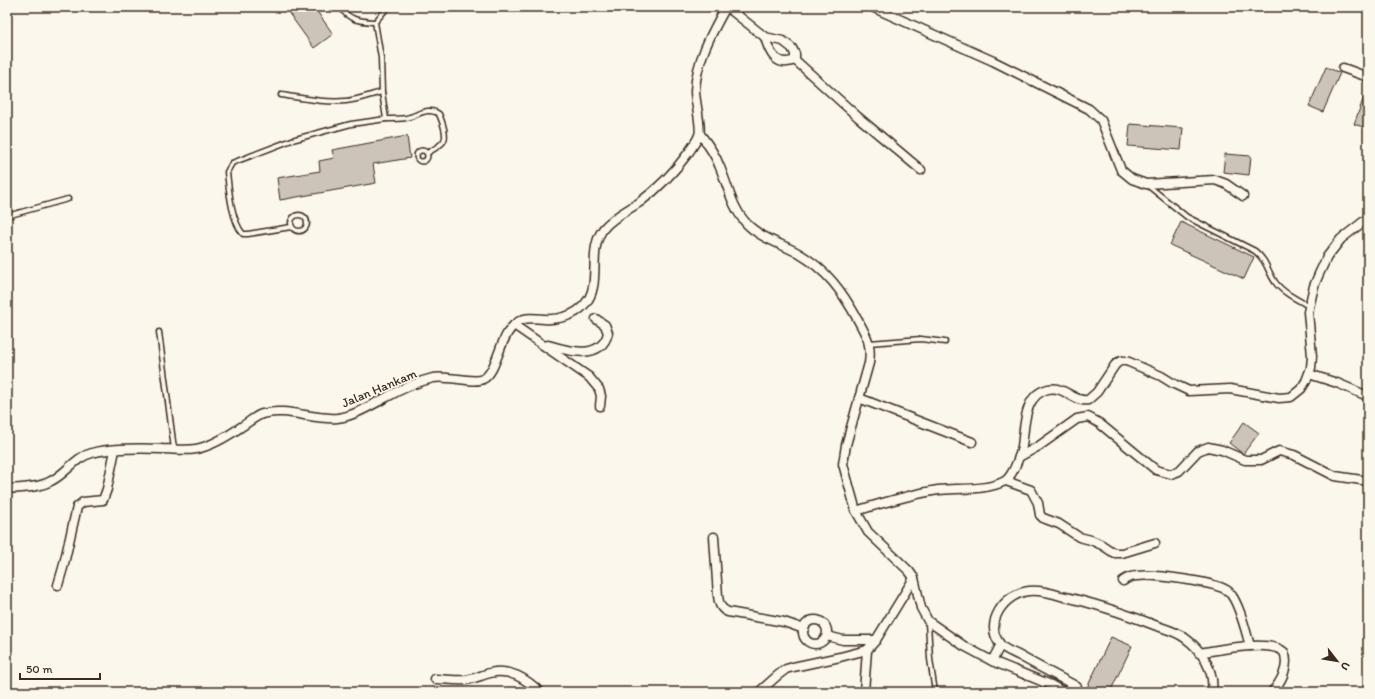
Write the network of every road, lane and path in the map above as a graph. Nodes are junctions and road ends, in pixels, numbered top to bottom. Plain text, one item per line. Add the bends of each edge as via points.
1 (340, 7) edge
2 (388, 7) edge
3 (726, 7) edge
4 (872, 7) edge
5 (375, 22) junction
6 (765, 37) junction
7 (795, 60) junction
8 (1343, 68) dead end
9 (1368, 77) edge
10 (382, 92) junction
11 (281, 96) dead end
12 (386, 119) junction
13 (8, 123) edge
14 (7, 130) edge
15 (700, 134) junction
16 (427, 153) dead end
17 (921, 170) dead end
18 (1146, 184) junction
19 (1243, 196) dead end
20 (68, 199) dead end
21 (7, 216) edge
22 (1368, 218) edge
23 (291, 227) dead end
24 (1309, 306) junction
25 (596, 320) dead end
26 (514, 325) junction
27 (159, 332) dead end
28 (945, 342) dead end
29 (541, 343) junction
30 (869, 343) junction
31 (1309, 374) junction
32 (1365, 395) dead end
33 (859, 398) junction
34 (600, 406) dead end
35 (972, 442) dead end
36 (115, 450) junction
37 (174, 450) junction
38 (1019, 457) junction
39 (1006, 481) junction
40 (1368, 481) edge
41 (7, 489) edge
42 (856, 511) junction
43 (714, 537) dead end
44 (1155, 543) dead end
45 (914, 578) junction
46 (1123, 581) dead end
47 (58, 585) dead end
48 (928, 621) junction
49 (804, 628) junction
50 (827, 636) junction
51 (876, 640) junction
52 (1000, 646) junction
53 (1250, 646) junction
54 (867, 650) junction
55 (1199, 653) junction
56 (992, 661) junction
57 (435, 679) dead end
58 (540, 692) edge
59 (759, 692) edge
60 (864, 692) edge
61 (936, 692) edge
62 (1063, 692) edge
63 (1078, 692) edge
64 (1212, 692) edge
65 (1272, 692) edge

1 - 5 lane via 356,20
2 - 5 lane
3 - 6 street
3 - 15 street via 708,42 698,73 695,88
4 - 18 street via 993,61 1089,109 1101,120 1121,170 1132,179
5 - 10 lane via 381,58
6 - 7 street via 783,40 792,48
6 - 7 street via 769,51 779,61 789,63
7 - 17 street
8 - 9 street
10 - 11 lane via 340,101
10 - 12 lane
12 - 16 lane via 406,118 427,111 439,114 444,140
12 - 23 lane via 351,124 292,140 230,164 227,172 231,206 241,232 248,234
13 - 14 lane
15 - 26 street via 663,183 610,222 602,231 595,255 592,290 584,305 560,318 528,318
15 - 30 street via 719,164 738,212 755,231 807,259 826,274 837,285 849,304
18 - 19 street via 1215,180
18 - 24 lane via 1187,218 1255,251 1262,257 1275,283
20 - 21 lane
22 - 24 street via 1340,239 1331,250 1314,286
24 - 31 street via 1308,328 1312,356
25 - 29 street via 605,325 608,333 603,344 595,350 574,352
26 - 29 street
26 - 37 street, Jalan Hankam via 500,346 489,373 481,380 433,378 399,391 368,408 341,417 323,418 280,412 263,414 208,446
27 - 37 lane
28 - 30 lane via 921,339
29 - 34 street via 595,382 601,396
30 - 33 street via 869,363
31 - 32 street
31 - 38 street via 1295,394 1279,398 1230,389 1189,391 1125,360 1119,361 1097,392 1088,400 1081,400 1054,388 1044,390 1027,410
33 - 35 street
33 - 42 street via 842,464
36 - 37 street, Jalan Hankam
36 - 41 street, Jalan Hankam via 85,455 57,478 44,484
36 - 47 street via 103,500 83,502 77,507
38 - 39 street
38 - 40 street via 1077,419 1088,417 1099,423 1156,470 1171,474 1179,471 1198,451 1208,447 1245,460 1261,460 1279,451 1294,455 1335,476
39 - 42 street via 986,487 938,490
39 - 44 street via 1031,490 1043,518 1078,537 1102,544 1114,553
42 - 45 street via 868,532
43 - 49 street via 718,596 723,610
45 - 48 street via 920,604
45 - 51 street
46 - 53 street via 1141,575 1208,583 1224,588 1230,592 1239,610
48 - 56 street via 964,646
48 - 61 lane via 930,659
49 - 50 street via 813,620 821,622 827,628
49 - 50 street via 804,637 810,643 822,643
50 - 51 street via 843,640
51 - 54 street
52 - 55 street via 994,631 998,612 1016,595 1036,591 1095,604 1135,617 1184,637
52 - 56 street
52 - 63 street via 1074,685
53 - 55 street
53 - 65 street via 1272,646 1284,652 1285,669
54 - 59 street via 786,669
54 - 60 street
55 - 64 street via 1210,669
56 - 62 street
57 - 58 street via 467,680 507,671 521,677

